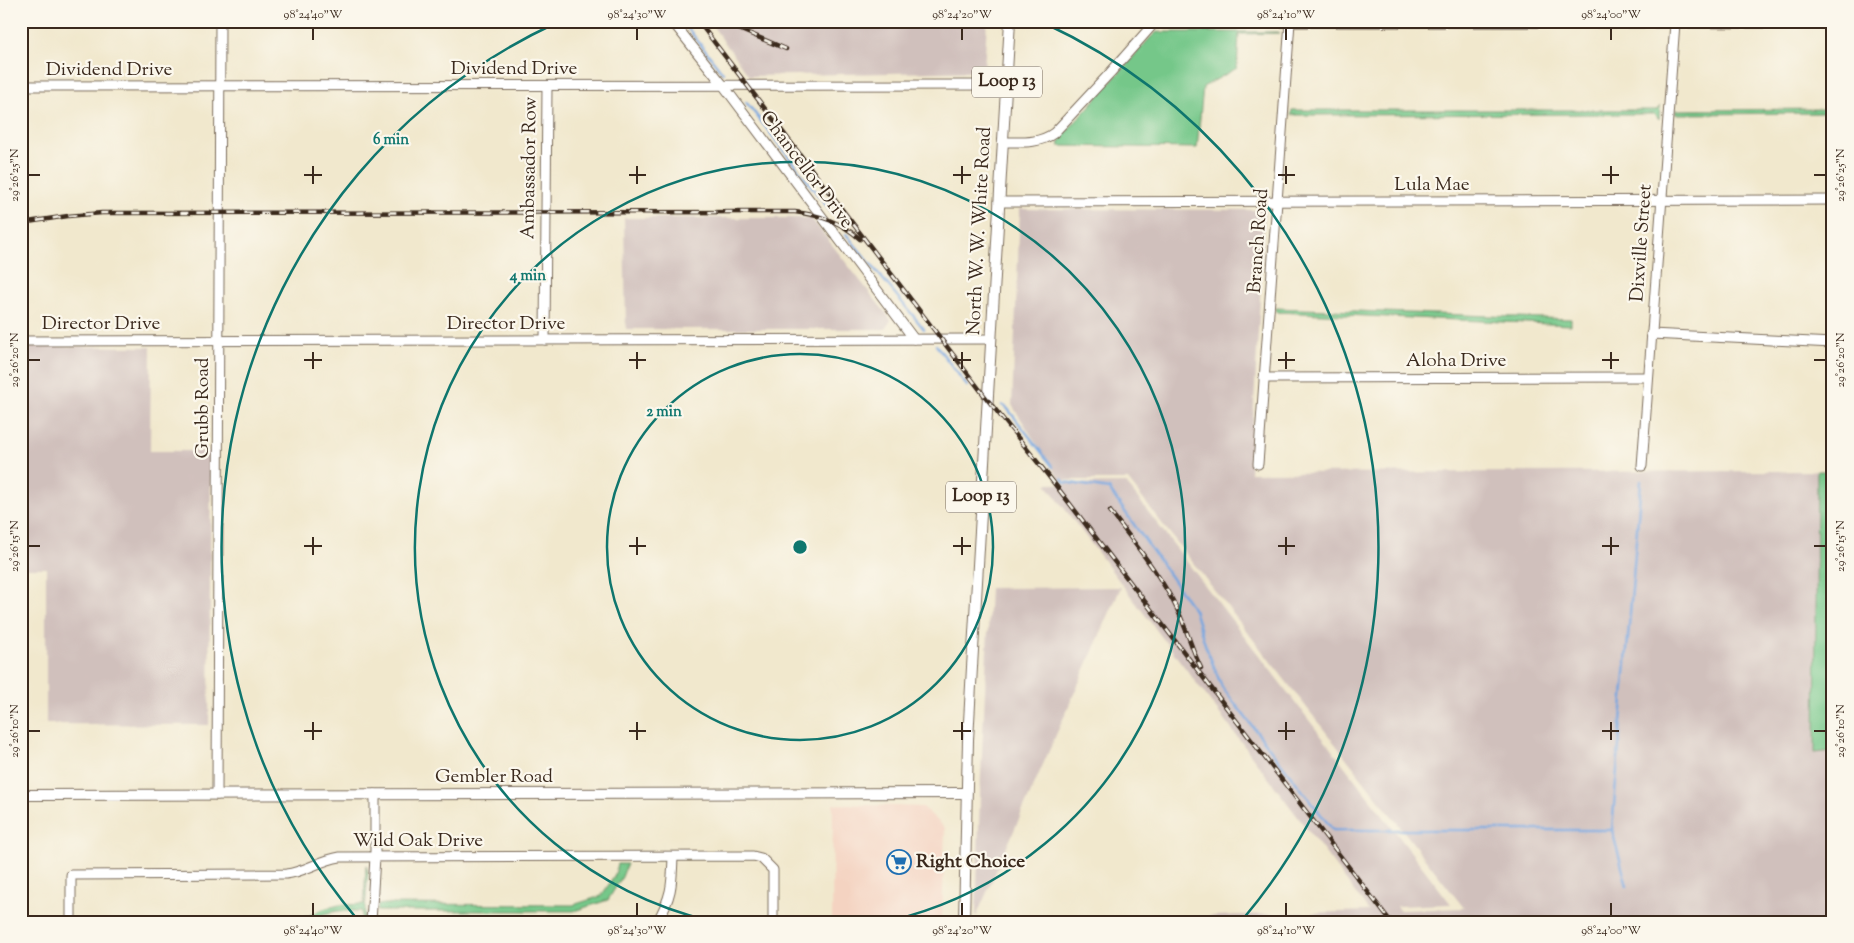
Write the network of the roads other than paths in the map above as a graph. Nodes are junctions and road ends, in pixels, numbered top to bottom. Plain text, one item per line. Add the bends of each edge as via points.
1 (220, 21) edge
2 (672, 21) edge
3 (1010, 21) edge
4 (1155, 21) edge
5 (1290, 22) edge
6 (1674, 23) junction
7 (1833, 23) edge
8 (1007, 85) junction
9 (21, 86) edge
10 (220, 86) junction
11 (547, 86) junction
12 (723, 86) junction
13 (1003, 142) junction
14 (1661, 200) junction
15 (1833, 200) edge
16 (1278, 201) junction
17 (999, 202) junction
18 (1651, 334) junction
19 (914, 339) junction
20 (991, 339) junction
21 (219, 340) junction
22 (545, 340) junction
23 (21, 341) edge
24 (1833, 343) edge
25 (1648, 377) junction
26 (1264, 378) junction
27 (1258, 464) dead end
28 (1642, 466) dead end
29 (966, 793) junction
30 (375, 794) junction
31 (21, 795) edge
32 (217, 795) junction
33 (375, 857) junction
34 (673, 857) junction
35 (71, 922) edge
36 (371, 922) edge
37 (657, 922) edge
38 (773, 922) edge
39 (964, 922) edge

1 - 10 street, Grubb Road
2 - 12 street, Chancellor Drive
3 - 8 main road, North W. W. White Road / Loop 13
4 - 5 street
4 - 13 street via 1054,133 1034,142
5 - 6 street
5 - 16 street, Branch Road
6 - 7 street
6 - 14 street, Dixville Street
8 - 12 street, Dividend Drive
8 - 13 main road, North W. W. White Road / Loop 13
9 - 10 street, Dividend Drive
10 - 11 street, Dividend Drive
10 - 21 street, Grubb Road
11 - 12 street, Dividend Drive
11 - 22 street, Ambassador Row
12 - 19 street, Chancellor Drive
13 - 17 main road, North W. W. White Road / Loop 13
14 - 15 street, Lula Mae
14 - 16 street, Lula Mae
14 - 18 street, Dixville Street
16 - 17 street, Lula Mae
16 - 26 street, Branch Road
17 - 20 main road, North W. W. White Road / Loop 13
18 - 24 street
18 - 25 street, Dixville Street
19 - 20 street, Director Drive
19 - 22 street, Director Drive
20 - 29 main road, North W. W. White Road / Loop 13
21 - 22 street, Director Drive
21 - 23 street, Director Drive
21 - 32 street, Grubb Road
25 - 26 street, Aloha Drive
25 - 28 street, Dixville Street
26 - 27 street, Branch Road
29 - 30 main road, Gembler Road
29 - 39 main road, North W. W. White Road / Loop 13
30 - 32 main road, Gembler Road
30 - 33 street
31 - 32 main road, Gembler Road
33 - 34 street, Wild Oak Drive
33 - 35 street, Wild Oak Drive via 332,858 303,871 286,874 71,875
33 - 36 street
34 - 37 street via 671,891
34 - 38 street, Wild Oak Drive via 761,858 772,870

